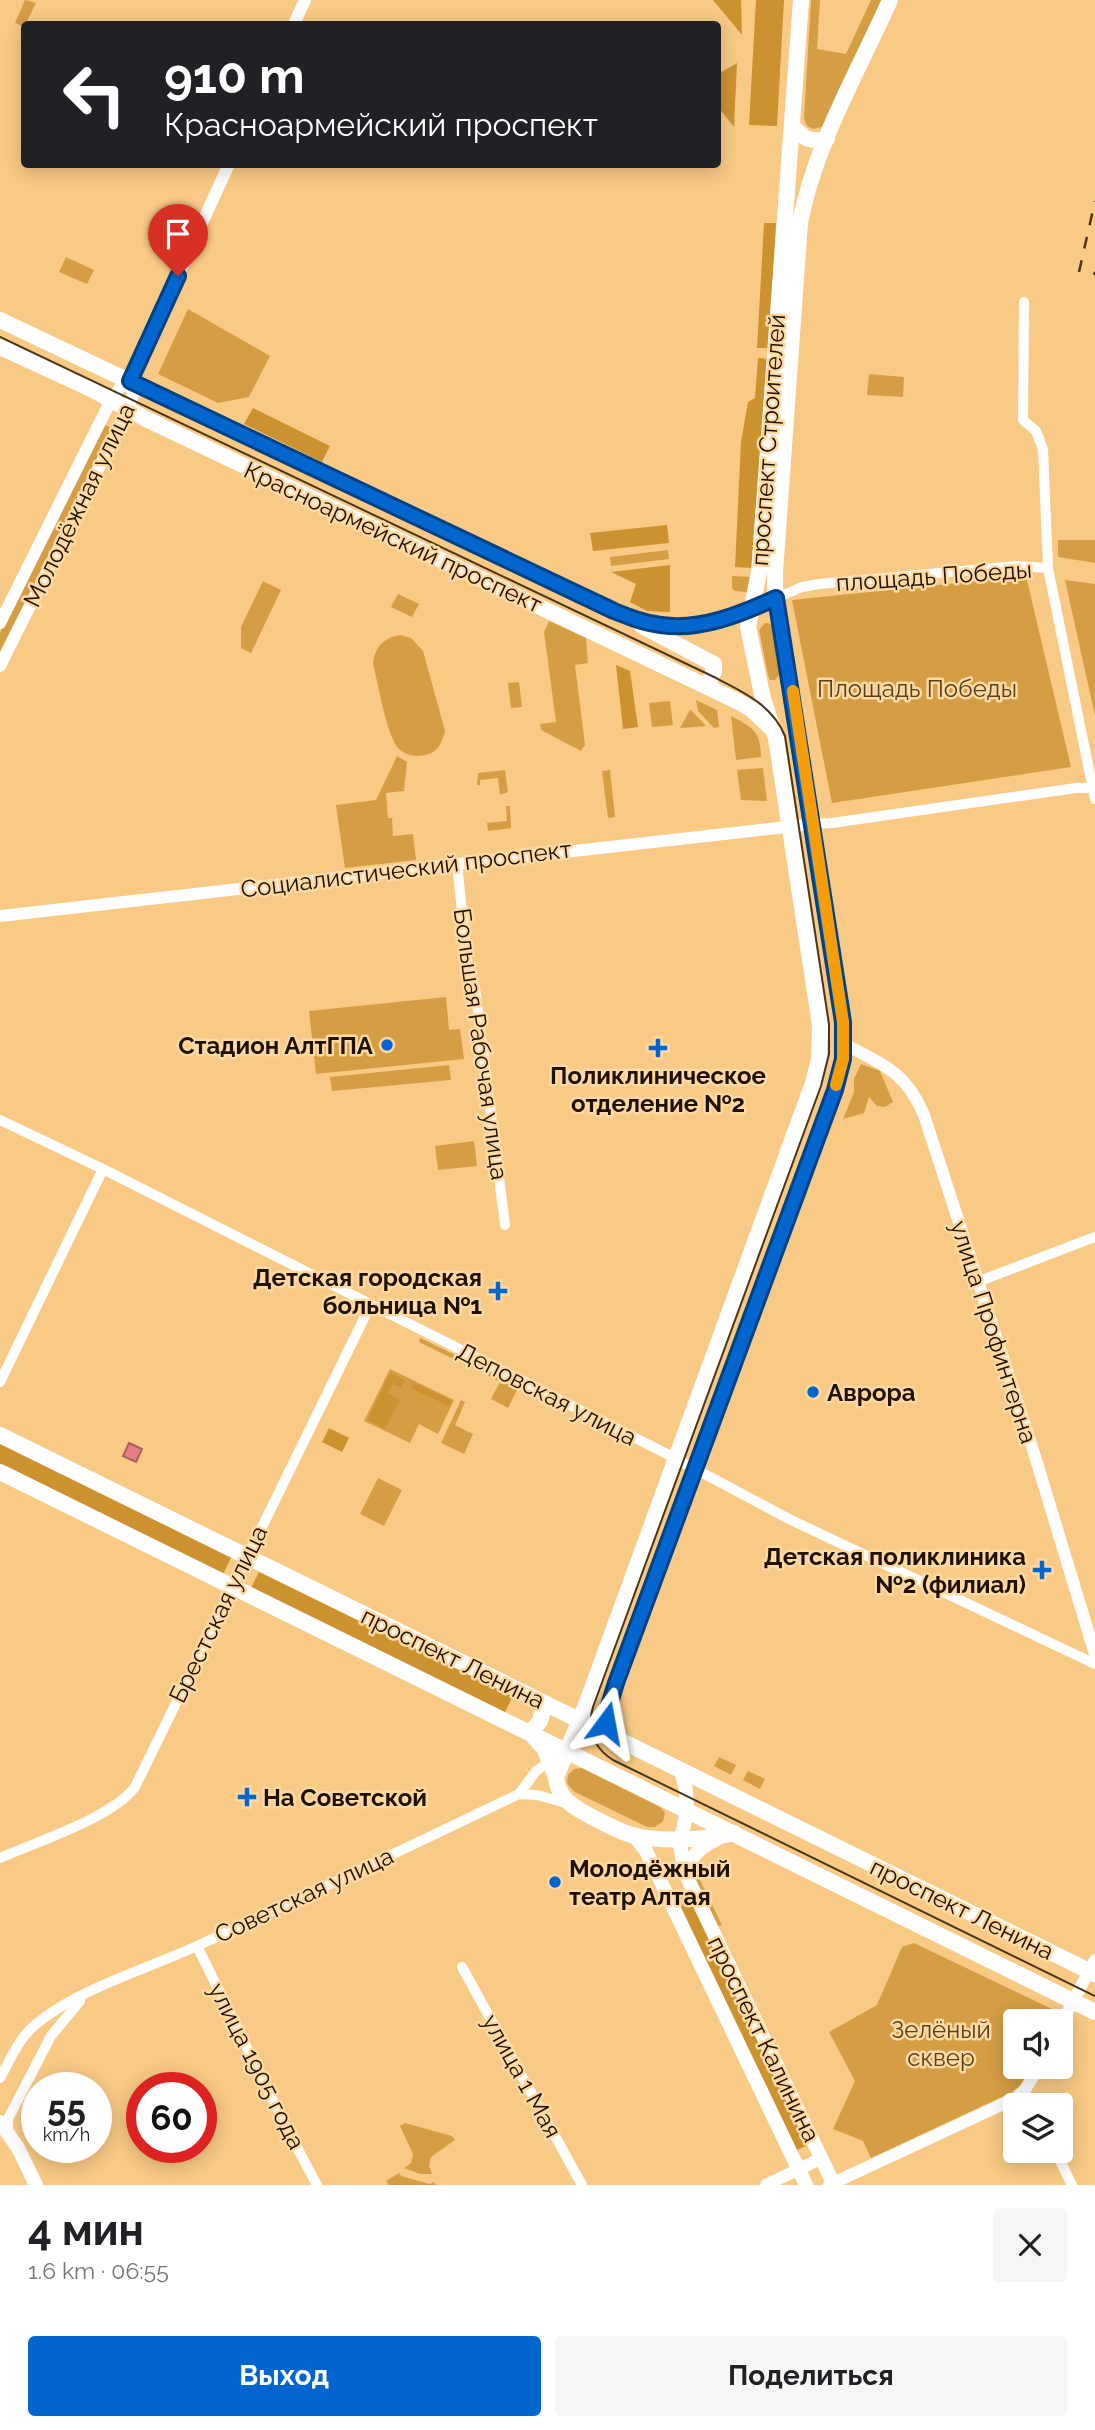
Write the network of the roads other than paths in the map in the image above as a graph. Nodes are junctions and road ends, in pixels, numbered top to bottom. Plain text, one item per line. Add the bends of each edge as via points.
1 (305, 0) edge
2 (801, 0) edge
3 (890, 0) edge
4 (295, 21) edge
5 (792, 126) junction
6 (827, 139) junction
7 (227, 168) edge
8 (1024, 302) dead end
9 (0, 320) edge
10 (0, 346) edge
11 (130, 381) junction
12 (111, 400) junction
13 (128, 410) junction
14 (1048, 568) junction
15 (776, 598) junction
16 (750, 610) junction
17 (614, 611) junction
18 (0, 623) edge
19 (0, 666) edge
20 (792, 685) junction
21 (706, 687) junction
22 (739, 702) junction
23 (767, 708) junction
24 (776, 738) junction
25 (1094, 794) edge
26 (813, 824) junction
27 (790, 826) junction
28 (457, 863) junction
29 (0, 916) edge
30 (844, 1044) junction
31 (0, 1120) edge
32 (103, 1169) junction
33 (768, 1209) junction
34 (789, 1216) junction
35 (505, 1224) dead end
36 (1095, 1237) edge
37 (977, 1282) junction
38 (371, 1304) junction
39 (0, 1382) edge
40 (0, 1435) edge
41 (675, 1459) junction
42 (696, 1470) junction
43 (0, 1472) edge
44 (246, 1556) junction
45 (232, 1586) junction
46 (1095, 1654) edge
47 (1095, 1664) edge
48 (545, 1703) junction
49 (579, 1720) junction
50 (530, 1733) junction
51 (612, 1736) junction
52 (567, 1751) junction
53 (551, 1760) junction
54 (681, 1770) junction
55 (556, 1777) junction
56 (519, 1794) junction
57 (570, 1804) junction
58 (687, 1810) junction
59 (728, 1835) junction
60 (634, 1836) junction
61 (680, 1838) junction
62 (0, 1858) edge
63 (685, 1873) junction
64 (661, 1882) junction
65 (197, 1946) junction
66 (461, 1967) dead end
67 (1093, 1968) edge
68 (88, 1993) junction
69 (1073, 2001) junction
70 (1069, 2009) edge
71 (1095, 2012) edge
72 (0, 2078) edge
73 (1032, 2079) edge
74 (1024, 2091) joint
75 (4, 2127) edge
76 (822, 2158) junction
77 (1061, 2163) edge
78 (798, 2169) junction
79 (832, 2184) edge
80 (36, 2185) edge
81 (317, 2185) edge
82 (582, 2185) edge
83 (766, 2185) edge
84 (806, 2185) edge
85 (1072, 2185) edge

1 - 4 street
2 - 5 main road, проспект Строителей
3 - 6 main road, проспект Строителей
5 - 6 main road via 805,139
5 - 16 main road, проспект Строителей via 760,565
6 - 15 main road, проспект Строителей via 800,223
7 - 11 street, Молодёжная улица
8 - 14 street via 1023,420 1036,431 1043,449
9 - 11 main road, Красноармейский проспект
10 - 12 main road, Красноармейский проспект
11 - 12 street, Молодёжная улица
11 - 13 street, Молодёжная улица via 133,394
11 - 17 main road, Красноармейский проспект
12 - 13 main road, Красноармейский проспект
12 - 18 street, Молодёжная улица
13 - 19 street, Молодёжная улица
13 - 21 main road, Красноармейский проспект
14 - 15 street, площадь Победы via 1016,566 819,584
14 - 25 street, площадь Победы
15 - 16 main road, Красноармейский проспект
15 - 20 main road, проспект Строителей
16 - 17 main road, Красноармейский проспект via 703,623 662,626
16 - 23 main road, проспект Строителей via 748,627
17 - 21 main road via 709,660 715,668
20 - 23 main road via 780,702
20 - 26 main road, проспект Строителей
21 - 22 main road, Красноармейский проспект
22 - 23 main road
22 - 24 main road, Красноармейский проспект via 763,719
23 - 24 main road, проспект Строителей
24 - 27 main road, проспект Строителей
25 - 26 street, площадь Победы via 1076,788
26 - 27 street, Социалистический проспект
26 - 30 main road, проспект Строителей
27 - 28 street, Социалистический проспект
27 - 33 main road, проспект Строителей via 821,1042 813,1083
28 - 29 street, Социалистический проспект
28 - 35 street, Большая Рабочая улица
30 - 34 main road, проспект Строителей via 835,1090
30 - 37 street, улица Профинтерна via 894,1071 911,1088
31 - 32 street, Деповская улица
32 - 38 street, Деповская улица
32 - 39 street
33 - 34 main road
33 - 41 main road, проспект Строителей
34 - 42 main road, проспект Строителей
36 - 37 street
37 - 46 street, улица Профинтерна
38 - 41 street, Деповская улица
38 - 44 street, Брестская улица
40 - 44 main road, проспект Ленина
41 - 42 street, Деповская улица
41 - 49 main road, проспект Строителей
42 - 47 street, Деповская улица via 819,1534
42 - 51 main road, проспект Строителей via 607,1712
43 - 45 main road, проспект Ленина
44 - 45 street, Брестская улица
44 - 48 main road, проспект Ленина
45 - 50 main road, проспект Ленина
45 - 62 street, Брестская улица via 130,1793 99,1814
48 - 49 main road, проспект Ленина
48 - 50 main road via 540,1721
49 - 51 main road, проспект Ленина
49 - 52 main road, проспект Строителей
50 - 52 main road, проспект Ленина
50 - 53 main road, проспект Ленина
51 - 54 main road, проспект Ленина
52 - 53 street
52 - 55 main road, проспект Строителей
52 - 58 main road, проспект Ленина
53 - 55 main road, проспект Ленина
53 - 56 street
54 - 58 main road, проспект Калинина
54 - 67 main road, проспект Ленина
55 - 57 main road, проспект Ленина via 557,1787
56 - 57 street
56 - 65 street, Советская улица
57 - 60 main road
58 - 59 main road, проспект Ленина
58 - 61 main road, проспект Калинина
59 - 61 main road, проспект Ленина
59 - 63 main road via 701,1848
59 - 69 main road, проспект Ленина
60 - 61 main road, проспект Ленина
60 - 64 main road, проспект Калинина
61 - 63 main road, проспект Калинина
63 - 64 main road
63 - 76 main road, проспект Калинина
64 - 78 main road, проспект Калинина
65 - 68 street, Советская улица
65 - 81 street, улица 1905 года
66 - 82 street, улица 1 Мая
67 - 69 street
68 - 72 street, Советская улица via 35,2025
68 - 75 street, Советская улица via 51,2036
69 - 70 street
69 - 71 main road, проспект Ленина
73 - 74 street
74 - 79 street
75 - 80 main road
76 - 78 street
76 - 79 main road, проспект Калинина
77 - 85 street
78 - 83 street
78 - 84 main road, проспект Калинина

